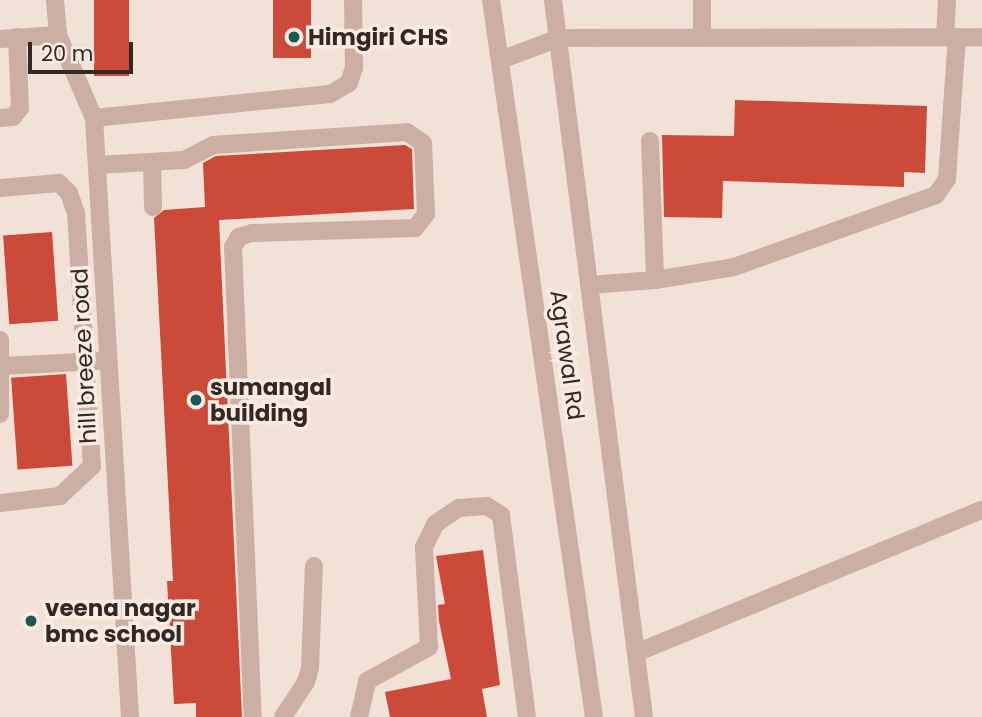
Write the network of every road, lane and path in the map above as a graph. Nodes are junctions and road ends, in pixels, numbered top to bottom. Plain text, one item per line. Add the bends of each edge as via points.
1 (55, 0) edge
2 (354, 0) edge
3 (491, 0) edge
4 (553, 0) edge
5 (702, 0) edge
6 (947, 0) edge
7 (58, 35) junction
8 (702, 35) junction
9 (951, 37) junction
10 (982, 37) edge
11 (8, 38) edge
12 (559, 38) junction
13 (500, 60) junction
14 (0, 118) edge
15 (94, 118) junction
16 (650, 141) dead end
17 (152, 162) junction
18 (97, 165) junction
19 (0, 188) edge
20 (153, 207) dead end
21 (655, 280) junction
22 (589, 285) junction
23 (0, 340) edge
24 (108, 360) junction
25 (86, 362) junction
26 (3, 366) junction
27 (0, 414) edge
28 (0, 503) edge
29 (982, 510) edge
30 (314, 566) dead end
31 (636, 653) junction
32 (130, 717) edge
33 (253, 717) edge
34 (283, 717) edge
35 (359, 717) edge
36 (527, 717) edge
37 (594, 717) edge
38 (645, 717) edge

1 - 7 street, hill breeze road
2 - 15 street via 354,68 349,83 330,94
3 - 13 street, Agrawal Rd
4 - 12 street, Agrawal Rd
5 - 8 street
6 - 9 street
7 - 11 street
7 - 15 street, hill breeze road
8 - 9 street
8 - 12 street
9 - 10 street
9 - 21 street via 947,179 936,195 734,267
11 - 14 street via 20,108 13,117
12 - 13 street
12 - 22 street, Agrawal Rd
13 - 37 street, Agrawal Rd
15 - 18 street, hill breeze road
16 - 21 street
17 - 18 street
17 - 20 street
17 - 33 street via 184,160 213,145 407,132 423,143 426,214 415,228 252,233 239,237 233,247
18 - 24 street, hill breeze road
19 - 25 street via 59,183 69,192 76,213
21 - 22 street
22 - 31 street, Agrawal Rd
23 - 26 street
24 - 25 street
24 - 32 street, hill breeze road
25 - 26 street
25 - 28 street via 92,466 60,496
26 - 27 street
29 - 31 street
30 - 34 street via 310,668
31 - 38 street, Agrawal Rd
35 - 36 street via 367,681 429,647 424,547 435,524 459,508 487,506 501,515

